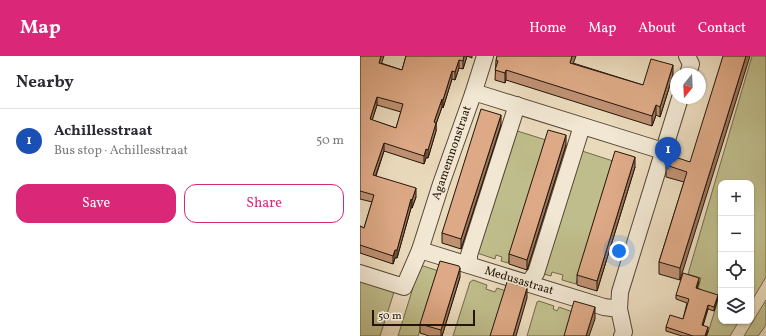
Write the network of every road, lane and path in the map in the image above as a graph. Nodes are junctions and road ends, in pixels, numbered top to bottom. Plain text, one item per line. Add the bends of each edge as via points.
1 (485, 56) edge
2 (473, 94) junction
3 (678, 104) edge
4 (516, 105) junction
5 (582, 126) junction
6 (663, 151) junction
7 (420, 250) junction
8 (469, 265) junction
9 (360, 273) edge
10 (528, 283) junction
11 (619, 309) junction
12 (622, 336) edge

1 - 2 street, Agamemnonstraat
2 - 4 street
2 - 7 street, Agamemnonstraat
3 - 6 street
4 - 5 street
4 - 8 street via 469,255
5 - 6 street
5 - 10 street via 536,273
6 - 11 street via 620,292
7 - 8 street, Medusastraat
7 - 9 street, Agamemnonstraat via 404,287
8 - 10 street, Medusastraat
10 - 11 street, Medusastraat via 604,307
11 - 12 street via 624,332

